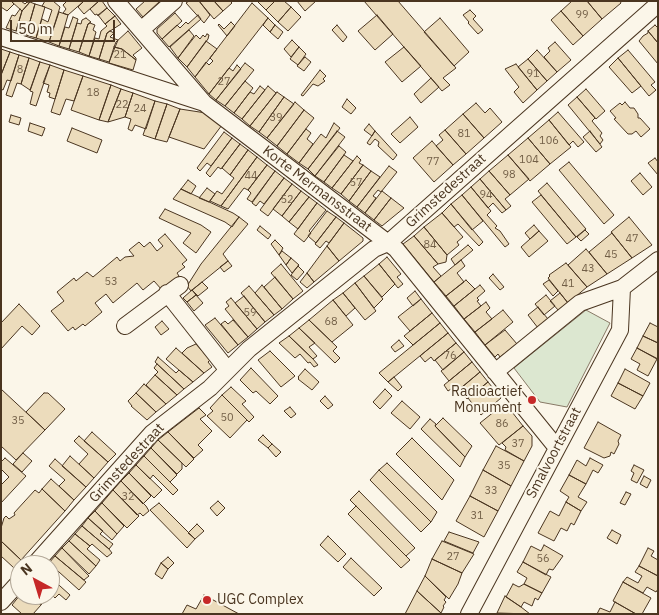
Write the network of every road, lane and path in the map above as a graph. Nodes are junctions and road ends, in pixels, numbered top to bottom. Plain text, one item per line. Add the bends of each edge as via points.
1 (116, 1) edge
2 (174, 1) edge
3 (658, 4) edge
4 (141, 30) junction
5 (1, 37) edge
6 (204, 103) junction
7 (388, 243) junction
8 (658, 260) edge
9 (622, 288) junction
10 (126, 326) dead end
11 (227, 369) junction
12 (495, 372) junction
13 (557, 448) junction
14 (43, 555) edge
15 (10, 592) edge
16 (1, 602) edge
17 (469, 614) edge

1 - 4 street
2 - 4 street
3 - 7 street, Grimstedestraat
4 - 6 street
5 - 6 street, Korte Mermansstraat
6 - 7 street, Korte Mermansstraat
7 - 11 street, Grimstedestraat via 374,248
7 - 12 street, Korte Mermansstraat
8 - 9 street
9 - 12 street via 580,303
9 - 13 street, Smalvoortstraat via 620,330
10 - 11 street via 173,289
11 - 14 street, Grimstedestraat via 210,388 152,433
12 - 13 street, Korte Mermansstraat
13 - 17 street, Smalvoortstraat
15 - 16 street

